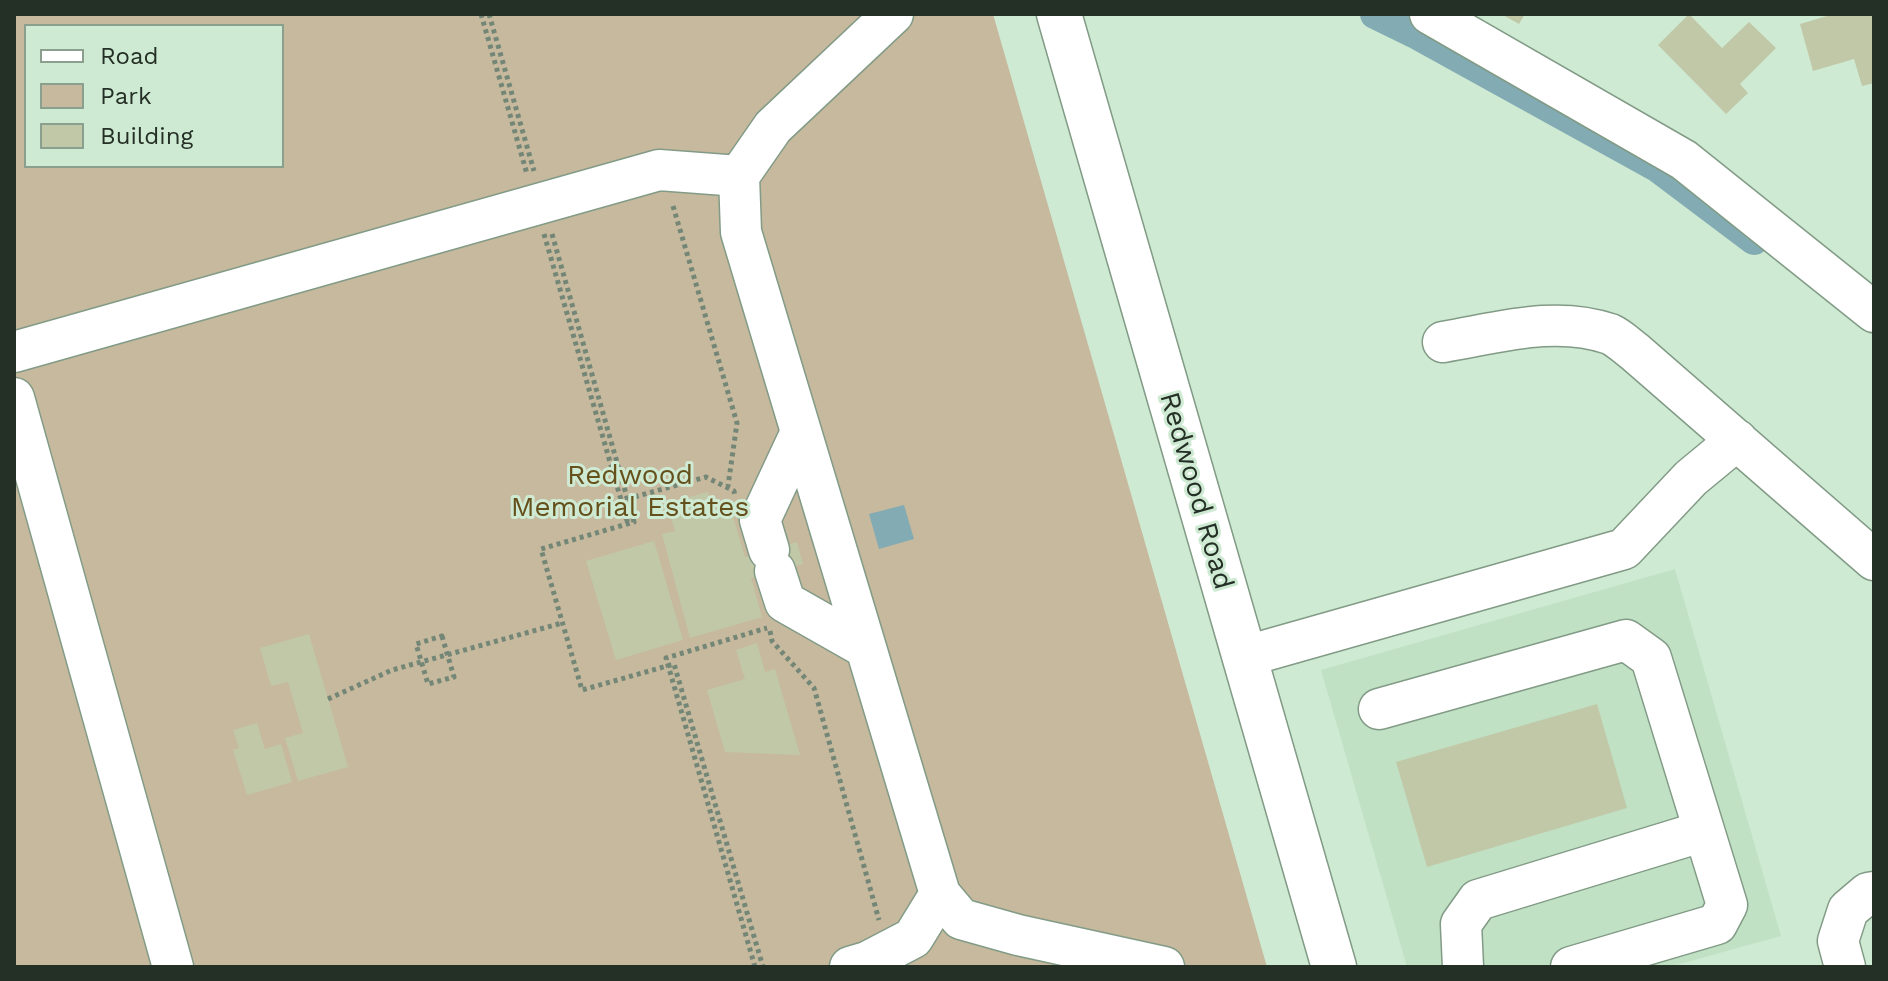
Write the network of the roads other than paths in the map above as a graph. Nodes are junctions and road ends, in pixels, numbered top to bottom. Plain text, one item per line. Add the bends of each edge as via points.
1 (893, 14) edge
2 (1059, 14) edge
3 (1430, 14) edge
4 (739, 176) junction
5 (1874, 312) edge
6 (1443, 342) dead end
7 (14, 352) edge
8 (14, 398) edge
9 (801, 432) junction
10 (1737, 440) junction
11 (1874, 560) edge
12 (866, 648) junction
13 (1243, 657) junction
14 (1379, 709) dead end
15 (1704, 831) junction
16 (1874, 892) edge
17 (951, 906) junction
18 (1615, 961) edge
19 (173, 967) edge
20 (850, 967) edge
21 (1164, 967) edge
22 (1334, 967) edge
23 (1463, 967) edge
24 (1571, 967) edge
25 (1845, 967) edge

1 - 4 lane via 773,127
2 - 13 main road, Redwood Road
3 - 5 lane via 1684,160
4 - 7 lane via 663,171
4 - 9 lane via 741,232
6 - 10 lane via 1542,326 1570,325 1612,335
8 - 19 lane
9 - 12 lane
9 - 12 lane via 760,520 772,560 785,602
10 - 11 lane
10 - 13 lane via 1691,478 1624,549
12 - 17 lane
13 - 22 main road, Redwood Road
14 - 15 lane via 1626,640 1651,658
15 - 18 lane via 1727,905 1717,924
15 - 23 lane via 1478,900 1461,924
16 - 25 lane via 1848,910 1838,941
17 - 20 lane via 913,938
17 - 21 lane via 1018,935
18 - 24 lane

